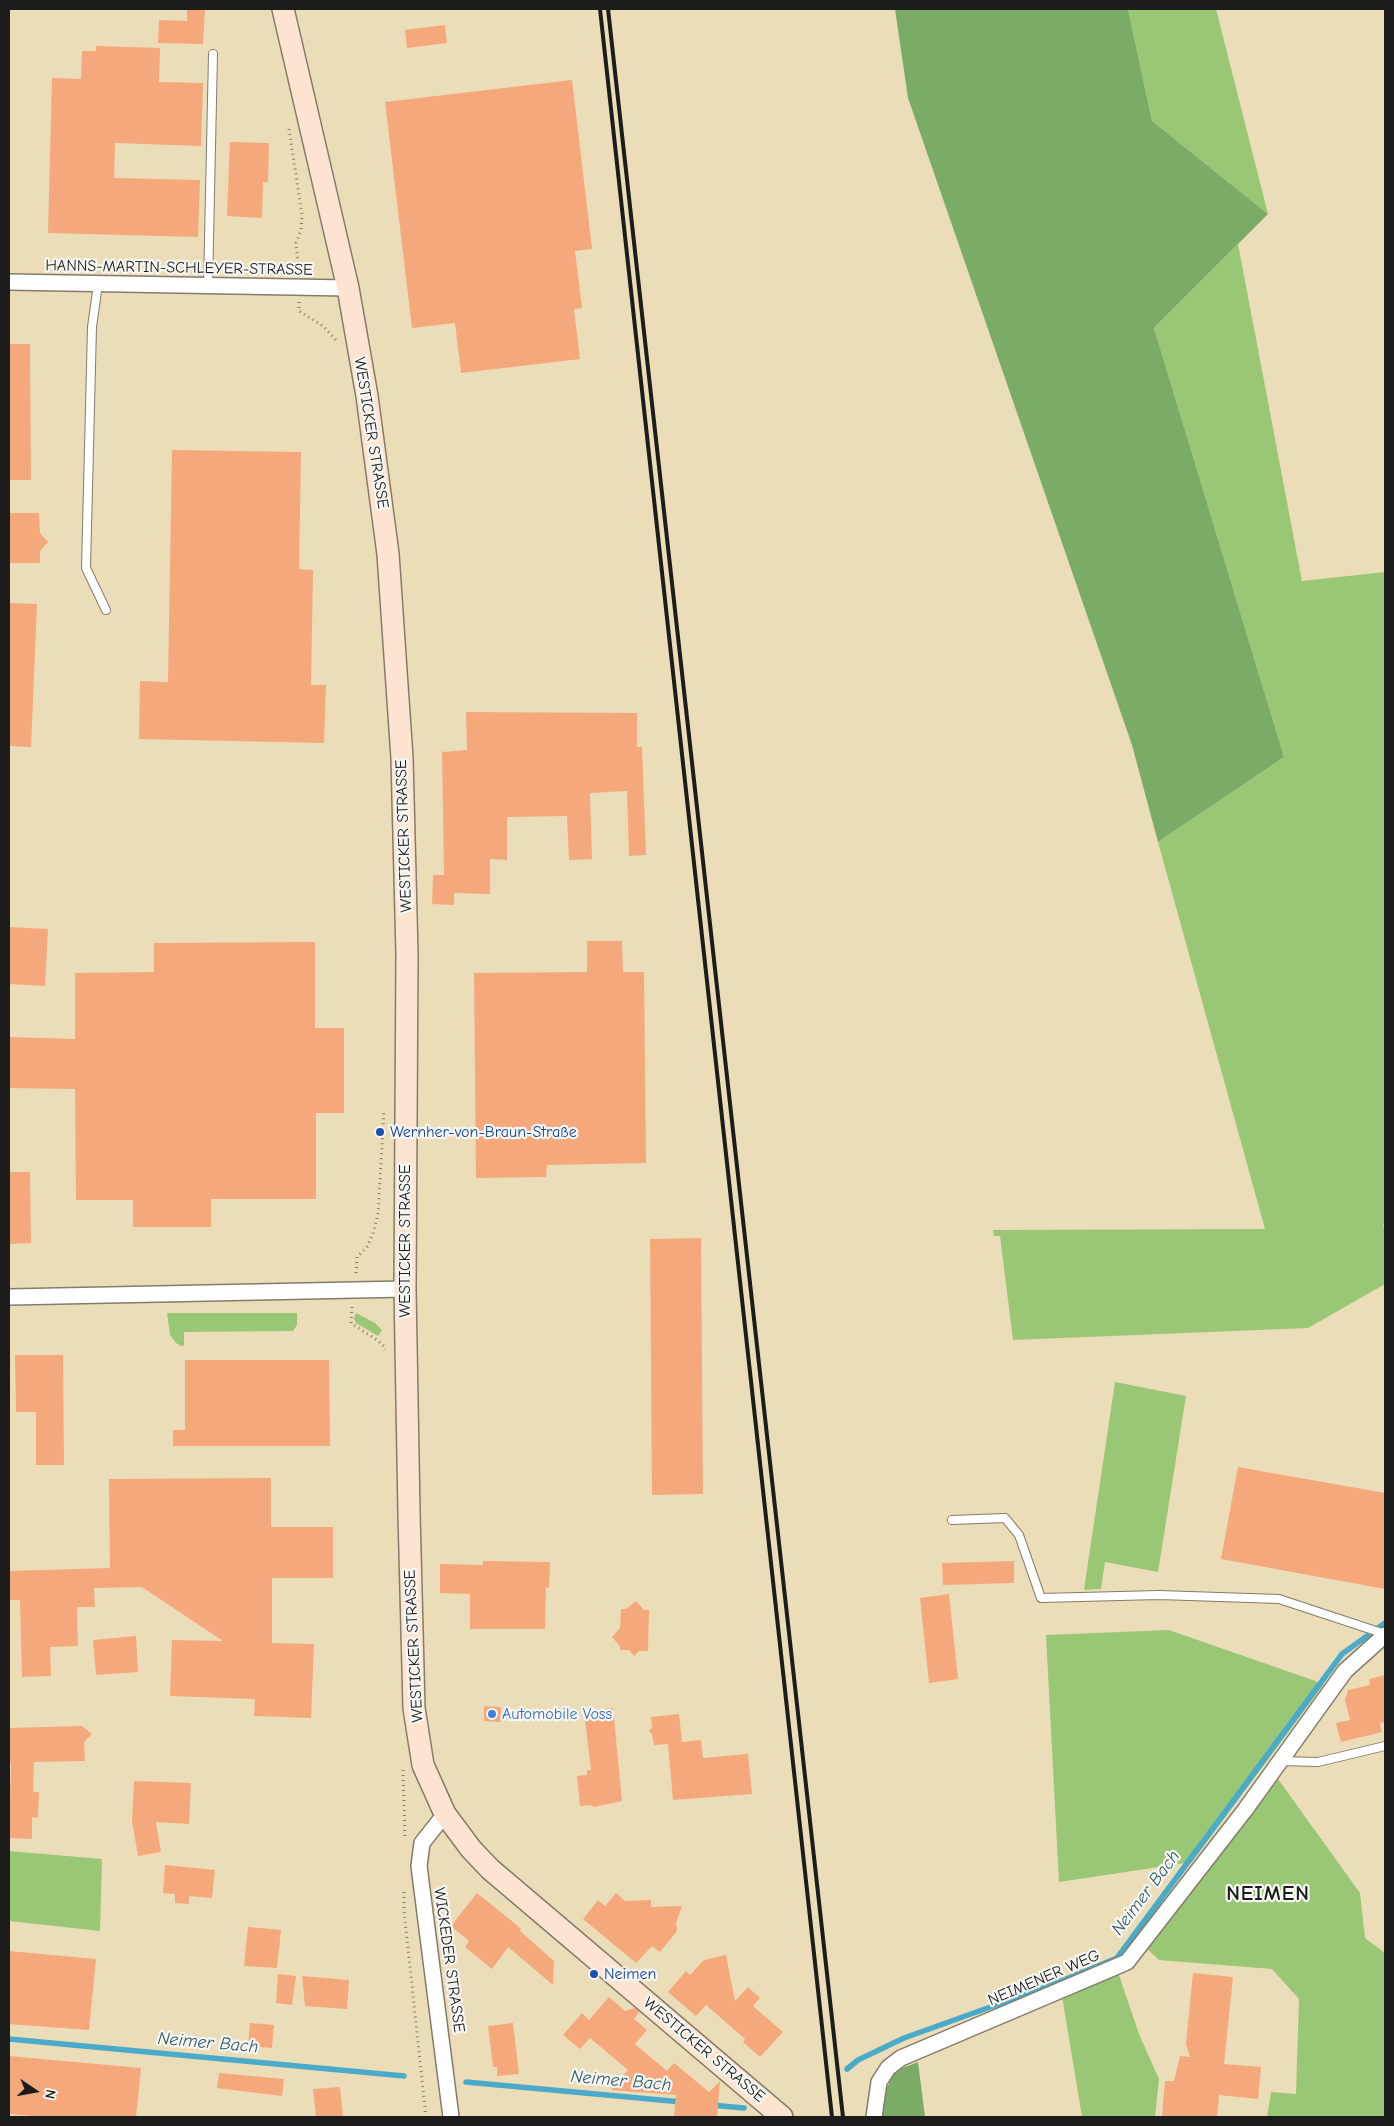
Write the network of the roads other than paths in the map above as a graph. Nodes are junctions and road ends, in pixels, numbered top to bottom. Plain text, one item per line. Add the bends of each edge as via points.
1 (283, 9) edge
2 (213, 54) dead end
3 (9, 282) edge
4 (98, 284) junction
5 (208, 286) junction
6 (348, 288) junction
7 (106, 610) dead end
8 (404, 1290) junction
9 (9, 1297) edge
10 (952, 1520) dead end
11 (1385, 1634) edge
12 (1385, 1746) edge
13 (1280, 1761) junction
14 (445, 1814) junction
15 (451, 2117) edge
16 (782, 2117) edge
17 (874, 2117) edge

1 - 6 main road, WESTICKER STRASSE
2 - 5 lane
3 - 4 street, HANNS-MARTIN-SCHLEYER-STRASSE
4 - 5 street, HANNS-MARTIN-SCHLEYER-STRASSE
4 - 7 lane via 92,327 86,568
5 - 6 street, HANNS-MARTIN-SCHLEYER-STRASSE
6 - 8 main road, WESTICKER STRASSE via 384,518 402,758 407,954
8 - 9 street
8 - 14 main road, WESTICKER STRASSE via 414,1708 424,1765
10 - 11 lane via 1005,1518 1019,1534 1041,1598 1159,1595 1280,1599
11 - 13 street, NEIMENER WEG via 1345,1671
12 - 13 lane via 1318,1762
13 - 17 street, NEIMENER WEG via 1127,1962 901,2058 888,2068 880,2082
14 - 15 street, WICKEDER STRASSE via 422,1843 419,1866
14 - 16 main road, WESTICKER STRASSE via 490,1868

